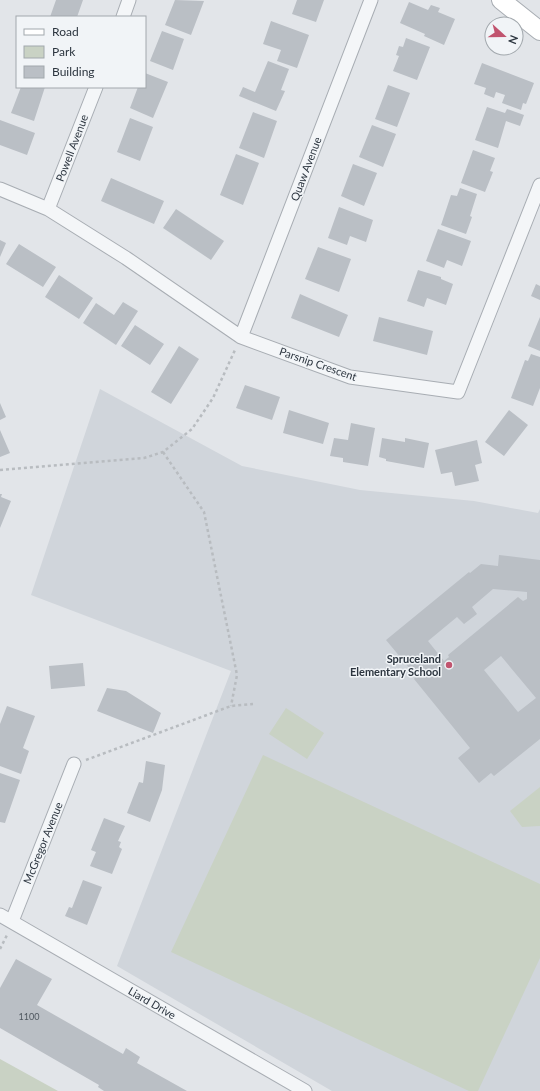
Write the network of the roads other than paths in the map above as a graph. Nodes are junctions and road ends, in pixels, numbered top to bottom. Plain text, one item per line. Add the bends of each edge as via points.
1 (129, 0) edge
2 (371, 0) edge
3 (501, 0) edge
4 (123, 16) edge
5 (540, 31) edge
6 (96, 88) edge
7 (540, 185) edge
8 (0, 189) edge
9 (48, 209) junction
10 (241, 337) junction
11 (74, 764) road end
12 (0, 914) edge
13 (12, 921) junction
14 (304, 1091) edge

1 - 4 street
2 - 10 street, Quaw Avenue
3 - 5 main road
6 - 9 street, Powell Avenue
7 - 10 street, Parsnip Crescent via 458,392 350,377
8 - 9 street, Parsnip Crescent
9 - 10 street, Parsnip Crescent via 126,258
11 - 13 street, McGregor Avenue
12 - 13 street, Liard Drive
13 - 14 street, Liard Drive

